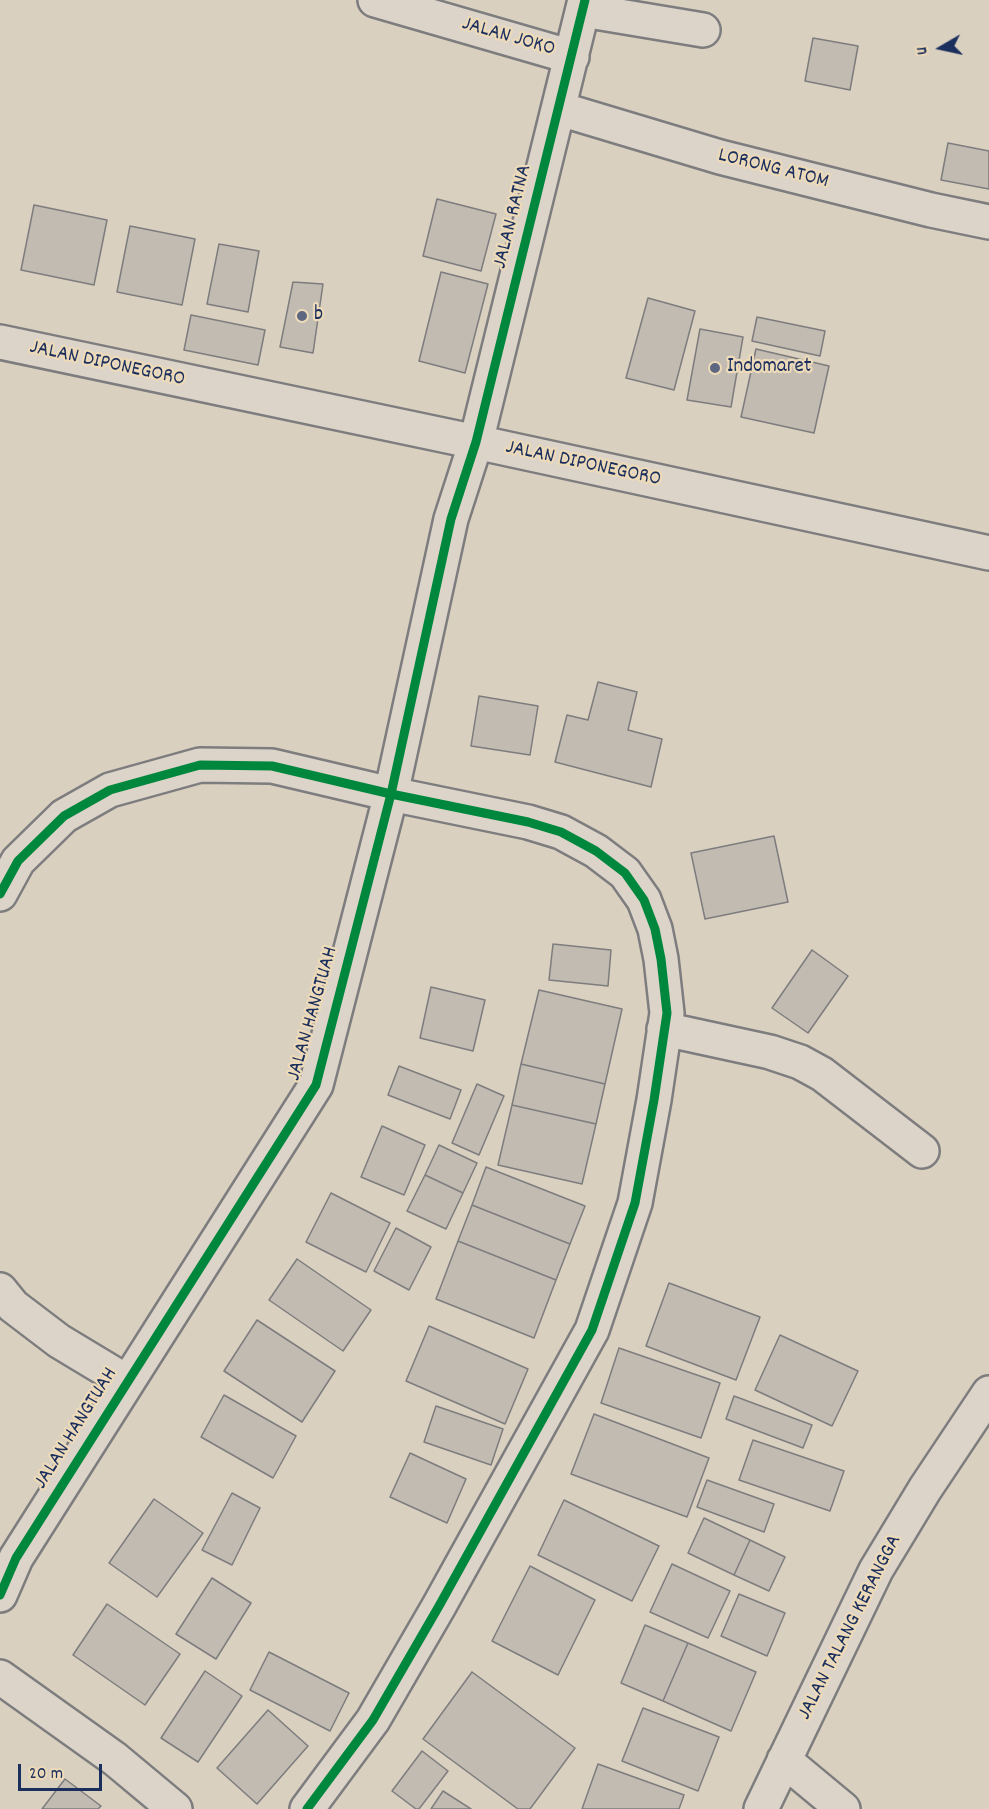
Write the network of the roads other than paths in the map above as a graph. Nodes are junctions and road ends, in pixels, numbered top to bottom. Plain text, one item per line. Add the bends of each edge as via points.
1 (375, 0) edge
2 (584, 5) edge
3 (703, 30) dead end
4 (572, 57) junction
5 (560, 109) junction
6 (989, 222) edge
7 (0, 342) edge
8 (476, 442) junction
9 (989, 554) edge
10 (391, 794) junction
11 (0, 894) edge
12 (664, 1029) junction
13 (922, 1150) dead end
14 (0, 1290) edge
15 (127, 1382) junction
16 (989, 1393) edge
17 (0, 1595) edge
18 (0, 1677) edge
19 (784, 1760) junction
20 (175, 1809) edge
21 (307, 1809) edge
22 (761, 1809) edge
23 (843, 1809) edge

1 - 4 street, JALAN JOKO
2 - 3 street
2 - 4 street, JALAN RATNA
4 - 5 street, JALAN RATNA
5 - 6 street, LORONG ATOM via 720,157
5 - 8 street, JALAN RATNA
7 - 8 street, JALAN DIPONEGORO
8 - 9 street, JALAN DIPONEGORO
8 - 10 street, JALAN HANGTUAH via 451,519
10 - 11 street via 272,766 200,765 172,772 110,790 64,816 18,861
10 - 12 street via 561,832 625,873 644,900 655,929 667,1013
10 - 15 street, JALAN HANGTUAH via 316,1085
12 - 13 street via 800,1062 822,1074
12 - 21 street via 635,1203 592,1330 373,1720
14 - 15 street via 13,1306 59,1341
15 - 17 street, JALAN HANGTUAH via 16,1558
16 - 19 street, JALAN TALANG KERANGGA via 876,1570
18 - 20 street via 115,1759
19 - 22 street, JALAN TALANG KERANGGA
19 - 23 street

